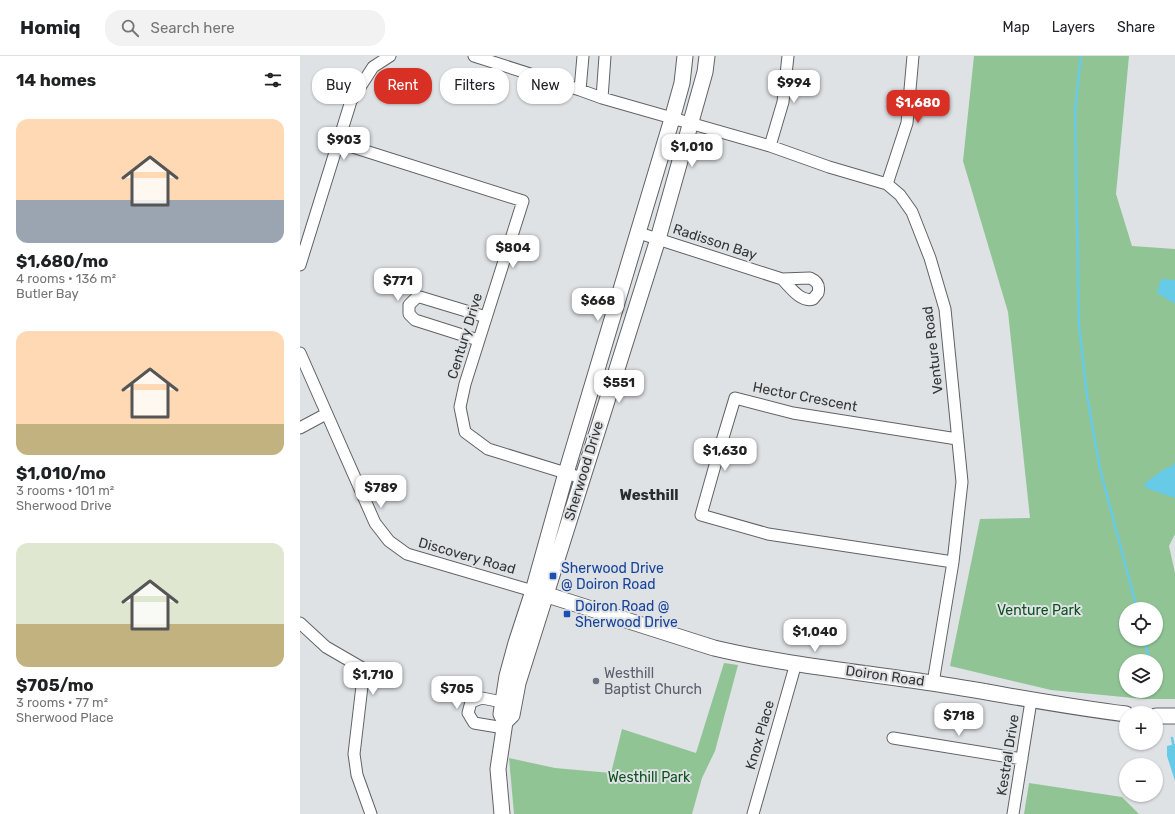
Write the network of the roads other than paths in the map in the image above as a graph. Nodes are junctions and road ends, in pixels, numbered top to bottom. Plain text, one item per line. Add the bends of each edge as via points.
1 (390, 56) edge
2 (474, 56) edge
3 (583, 56) edge
4 (605, 56) edge
5 (685, 56) edge
6 (707, 56) edge
7 (788, 56) edge
8 (913, 56) edge
9 (580, 90) junction
10 (602, 98) junction
11 (672, 119) junction
12 (691, 124) junction
13 (337, 142) junction
14 (770, 146) junction
15 (887, 184) junction
16 (639, 233) junction
17 (658, 239) junction
18 (300, 264) edge
19 (782, 279) dead end
20 (486, 317) junction
21 (478, 340) junction
22 (300, 353) edge
23 (326, 414) junction
24 (300, 428) edge
25 (957, 439) junction
26 (566, 473) junction
27 (582, 478) junction
28 (952, 562) junction
29 (539, 592) junction
30 (300, 623) edge
31 (796, 664) junction
32 (933, 683) junction
33 (1031, 701) junction
34 (502, 702) junction
35 (1119, 713) edge
36 (1163, 716) edge
37 (1175, 716) edge
38 (505, 725) junction
39 (893, 738) dead end
40 (1022, 759) junction
41 (371, 814) edge
42 (502, 814) edge
43 (754, 814) edge
44 (1013, 814) edge

1 - 13 street via 372,67 351,101
2 - 9 street
3 - 9 street
4 - 10 street
5 - 11 street, Sherwood Drive via 682,83
6 - 12 street, Sherwood Drive via 706,72
7 - 14 street via 783,102
8 - 15 street via 907,123
9 - 10 street
10 - 11 street
11 - 12 street
11 - 16 street, Sherwood Drive
12 - 14 street, Venture Road
12 - 17 street, Sherwood Drive
13 - 18 street
13 - 20 street, Century Drive via 523,201
14 - 15 street, Venture Road
15 - 25 street, Venture Road via 900,195 912,212 930,258 945,309
16 - 17 street, Radisson Bay
16 - 26 street, Sherwood Drive
17 - 19 street, Radisson Bay
17 - 27 street, Sherwood Drive
20 - 21 street, Century Drive
20 - 21 street via 420,297 409,305 409,314 415,320
21 - 26 street, Century Drive via 460,407 465,432 488,450
22 - 23 street, Discovery Road
23 - 24 street
23 - 29 street, Discovery Road via 375,523 389,541 407,554
25 - 28 street, Venture Road via 962,482
25 - 28 street, Hector Crescent via 793,413 735,398 701,515 768,534
26 - 27 street, Century Drive
26 - 29 street, Sherwood Drive
27 - 29 street, Sherwood Drive
28 - 32 street, Venture Road
29 - 31 street, Doiron Road via 714,648
29 - 34 street, Sherwood Drive via 514,650
29 - 38 street, Sherwood Drive via 512,715
30 - 41 street via 326,647 364,669 354,754 357,776
31 - 32 street, Doiron Road
31 - 43 street, Knox Place
32 - 33 street, Doiron Road
33 - 35 street, Doiron Road
33 - 40 street, Kestral Drive
34 - 38 street, Sherwood Drive via 501,714
34 - 38 street via 482,698 471,702 468,713 474,722
36 - 37 street
38 - 42 street, Sherwood Drive via 498,769
39 - 40 street
40 - 44 street, Kestral Drive

